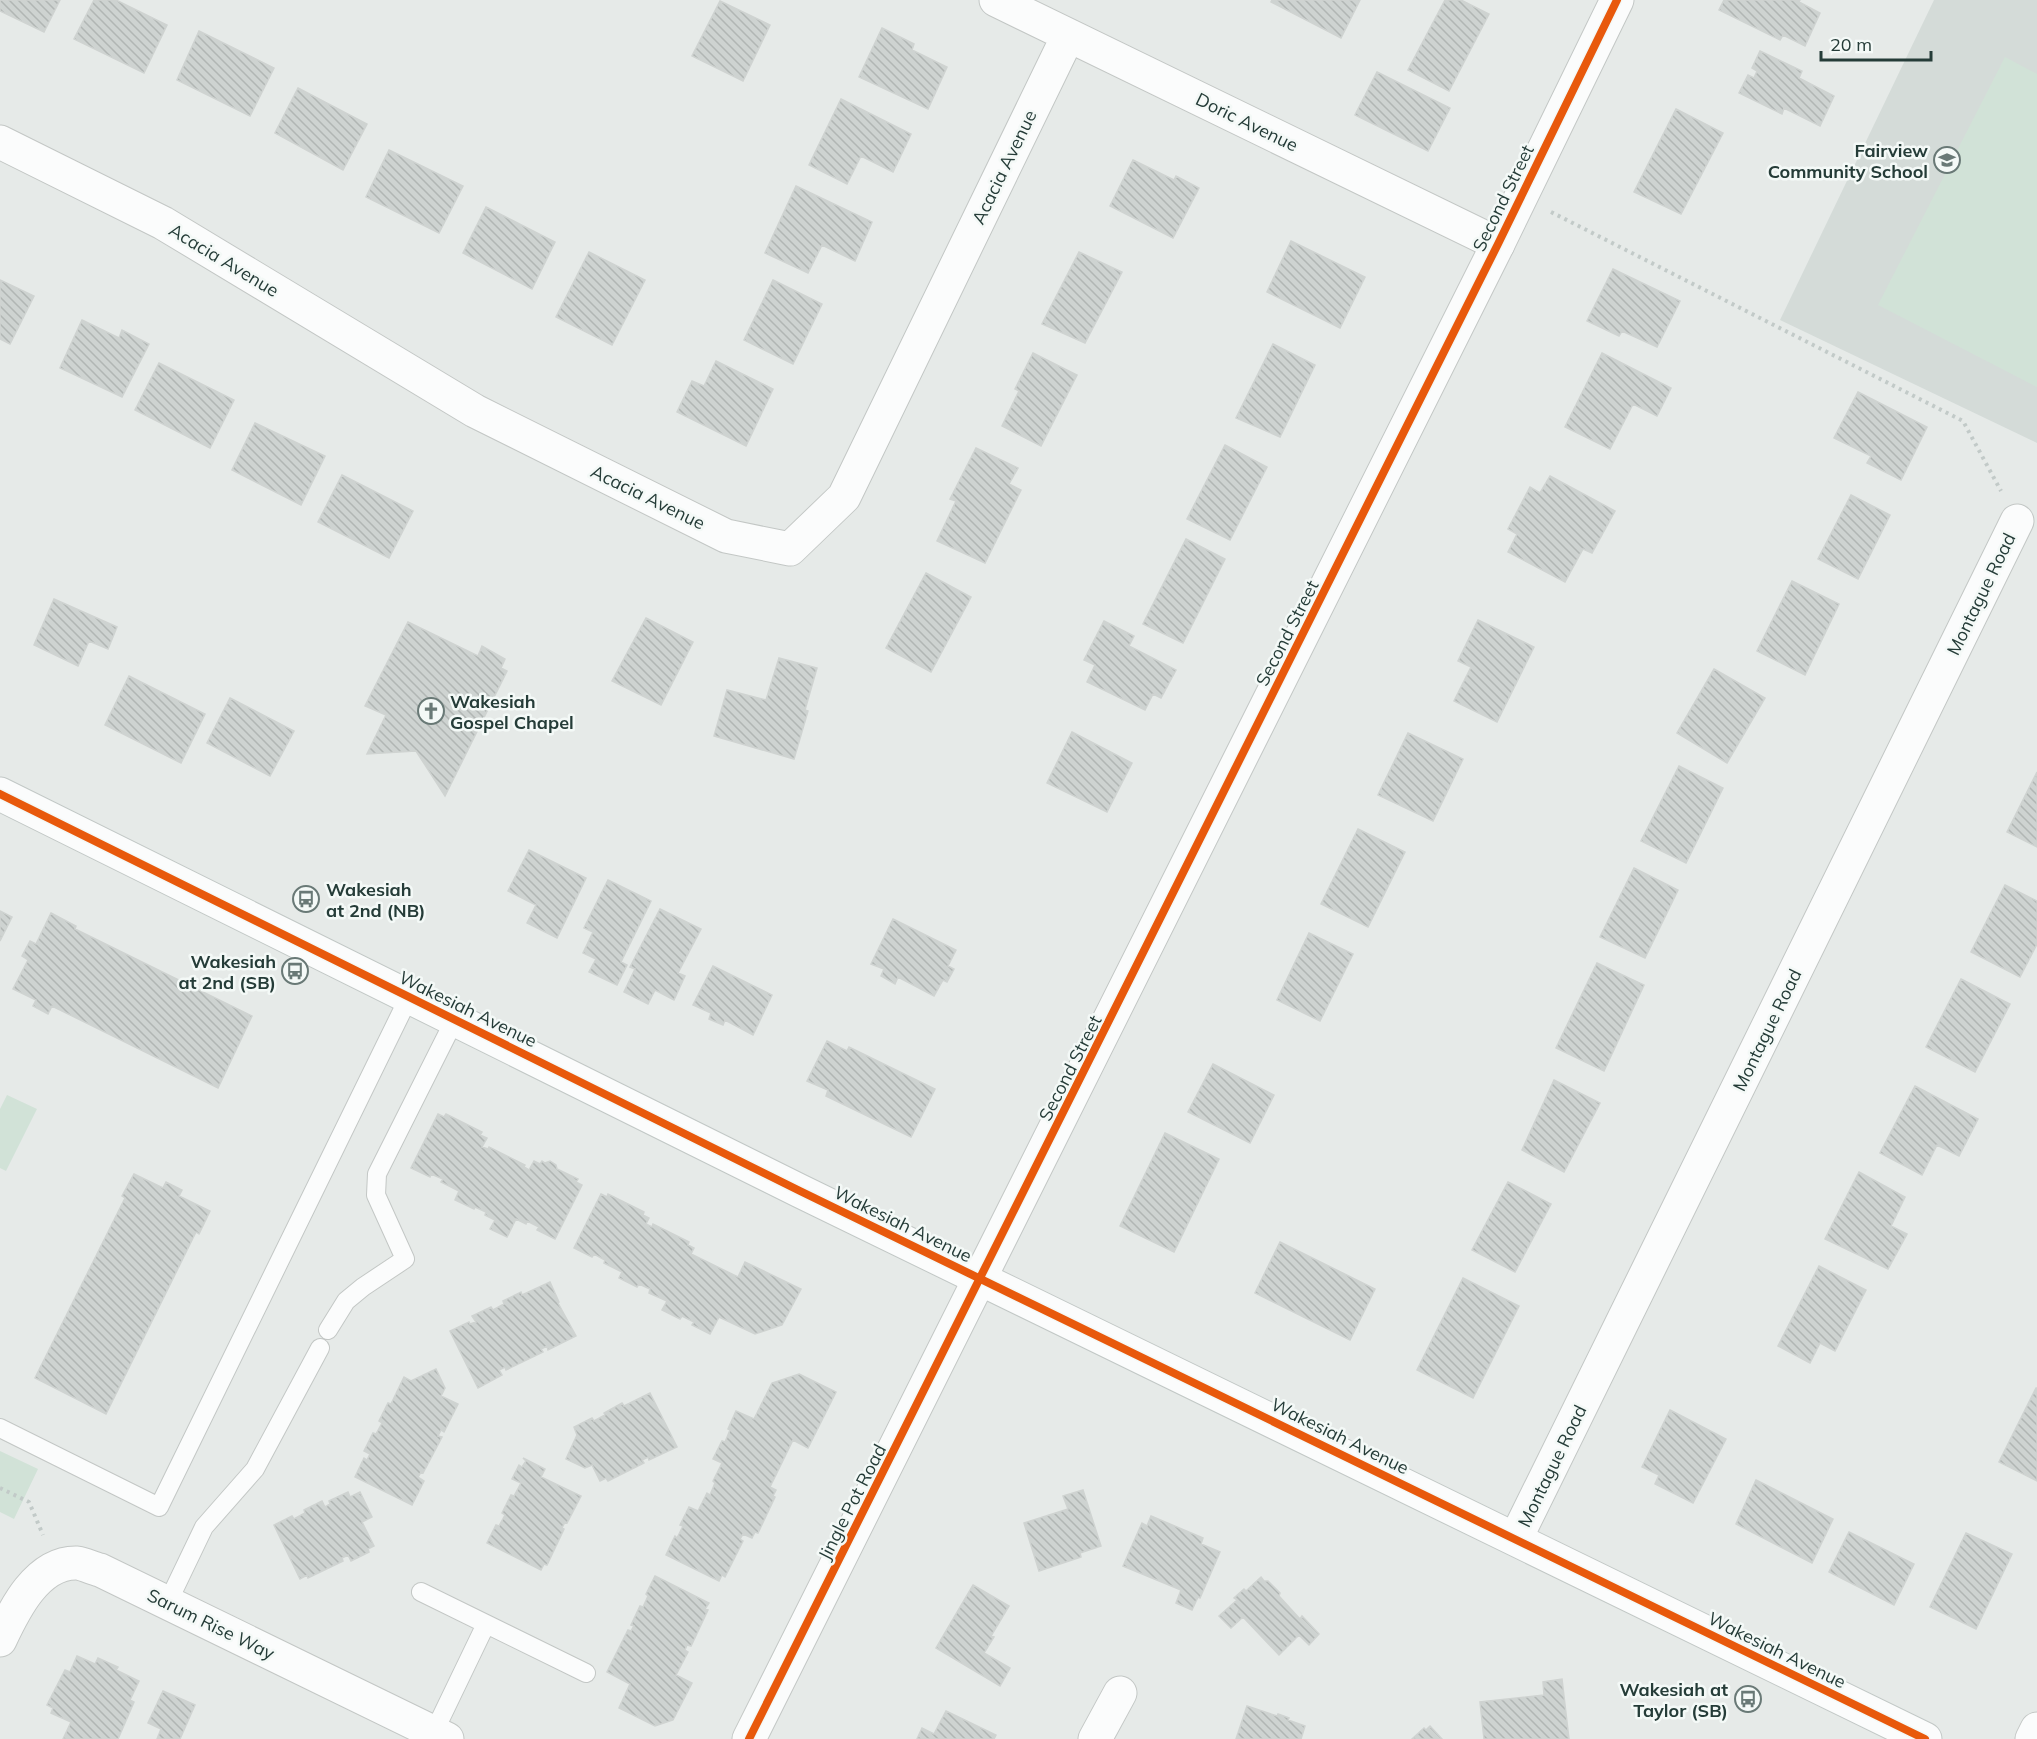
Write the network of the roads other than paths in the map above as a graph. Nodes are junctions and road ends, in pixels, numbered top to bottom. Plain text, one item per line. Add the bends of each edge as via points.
1 (996, 0) edge
2 (1617, 0) edge
3 (1068, 36) junction
4 (0, 142) edge
5 (1498, 244) junction
6 (2017, 521) road end
7 (0, 794) edge
8 (409, 997) junction
9 (455, 1018) junction
10 (981, 1278) junction
11 (328, 1330) dead end
12 (320, 1348) dead end
13 (0, 1428) edge
14 (1516, 1538) junction
15 (421, 1592) dead end
16 (168, 1602) junction
17 (486, 1624) junction
18 (0, 1640) edge
19 (586, 1673) dead end
20 (1120, 1693) dead end
21 (2037, 1729) edge
22 (437, 1737) edge
23 (749, 1739) edge
24 (1095, 1739) edge
25 (1925, 1739) edge
26 (2032, 1739) edge

1 - 3 street, Doric Avenue
2 - 5 street, Second Street
3 - 4 street, Acacia Avenue via 843,497 790,549 726,536 475,411 163,223
3 - 5 street, Doric Avenue
5 - 10 street, Second Street
6 - 14 street, Montague Road
7 - 8 street, Wakesiah Avenue
8 - 9 street, Wakesiah Avenue
8 - 13 lane via 159,1507
9 - 10 street, Wakesiah Avenue
9 - 11 lane via 377,1174 376,1195 405,1259 346,1301
10 - 14 street, Wakesiah Avenue
10 - 23 street, Jingle Pot Road
12 - 16 lane via 255,1469 204,1527
14 - 25 street, Wakesiah Avenue
15 - 17 lane
16 - 18 street, Sarum Rise Way via 100,1570 77,1563 55,1566 27,1590
16 - 22 street, Sarum Rise Way
17 - 19 lane
17 - 22 lane
20 - 24 street
21 - 26 street

